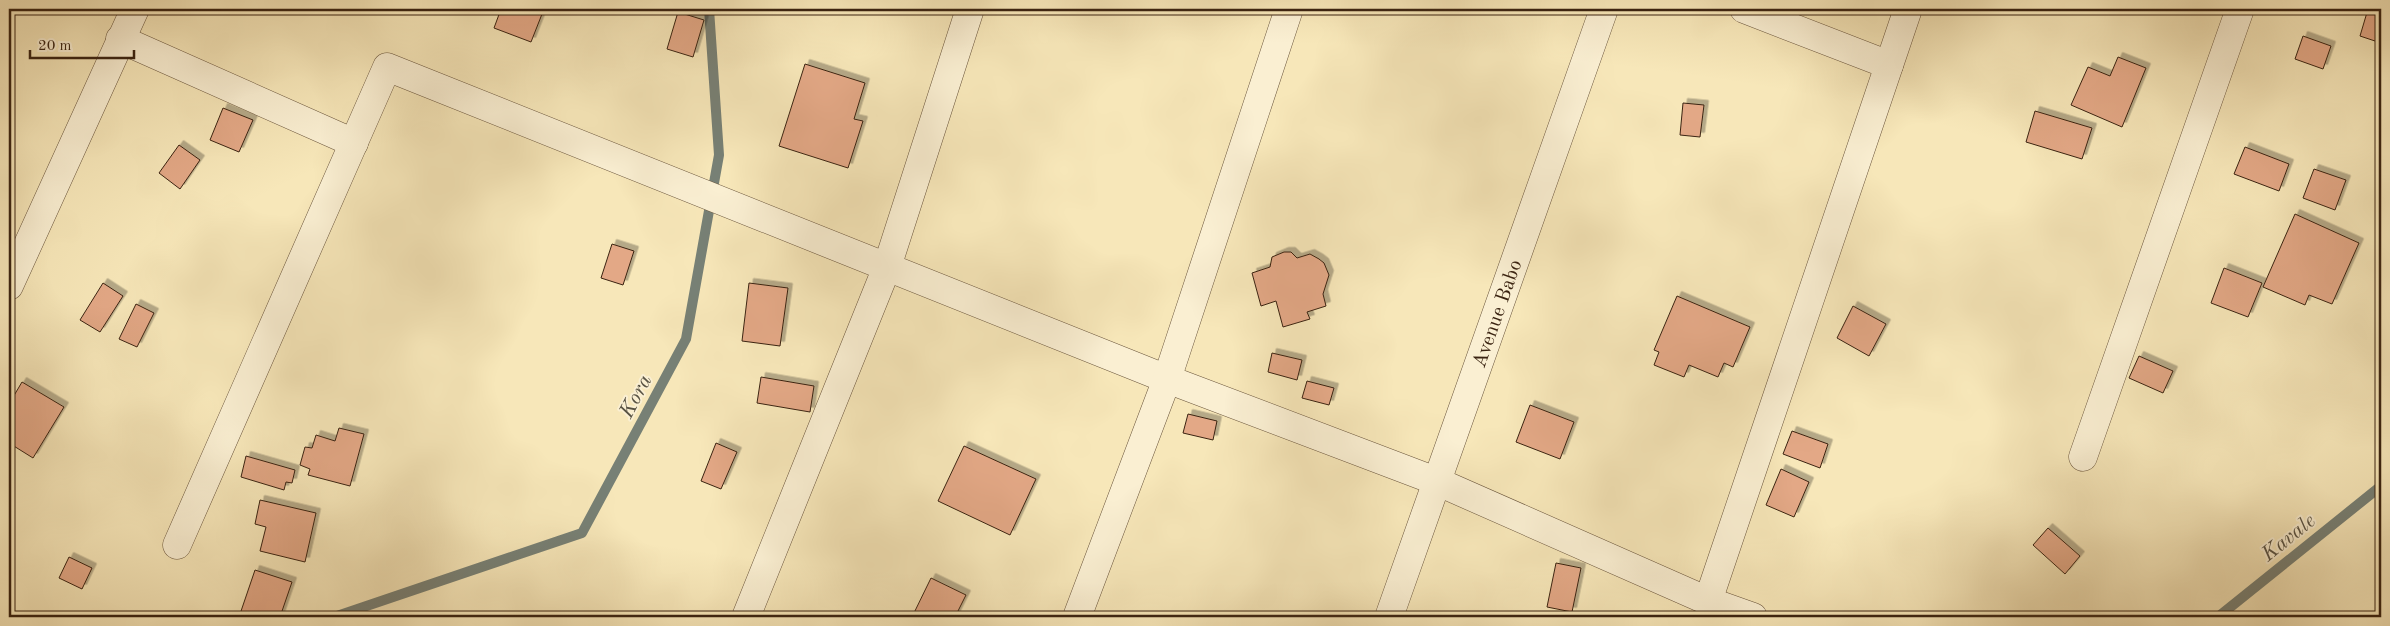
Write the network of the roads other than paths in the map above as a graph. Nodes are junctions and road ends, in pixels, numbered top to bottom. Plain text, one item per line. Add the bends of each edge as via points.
1 (135, 9) edge
2 (970, 9) edge
3 (1289, 9) edge
4 (1604, 9) edge
5 (1744, 9) edge
6 (1908, 9) edge
7 (2240, 9) edge
8 (120, 39) junction
9 (1889, 65) junction
10 (354, 143) junction
11 (887, 267) junction
12 (9, 286) edge
13 (1166, 379) junction
14 (2083, 457) dead end
15 (1436, 481) junction
16 (176, 544) dead end
17 (1708, 601) junction
18 (746, 617) edge
19 (1077, 617) edge
20 (1389, 617) edge
21 (1753, 617) edge

1 - 8 street
2 - 11 street
3 - 13 street
4 - 15 street, Avenue Babo
5 - 9 street
6 - 9 street
7 - 14 street
8 - 10 street
8 - 12 street
9 - 17 street
10 - 11 street via 387,67
10 - 16 street
11 - 13 street
11 - 18 street
13 - 15 street
13 - 19 street
15 - 17 street
15 - 20 street, Avenue Babo
17 - 21 street

